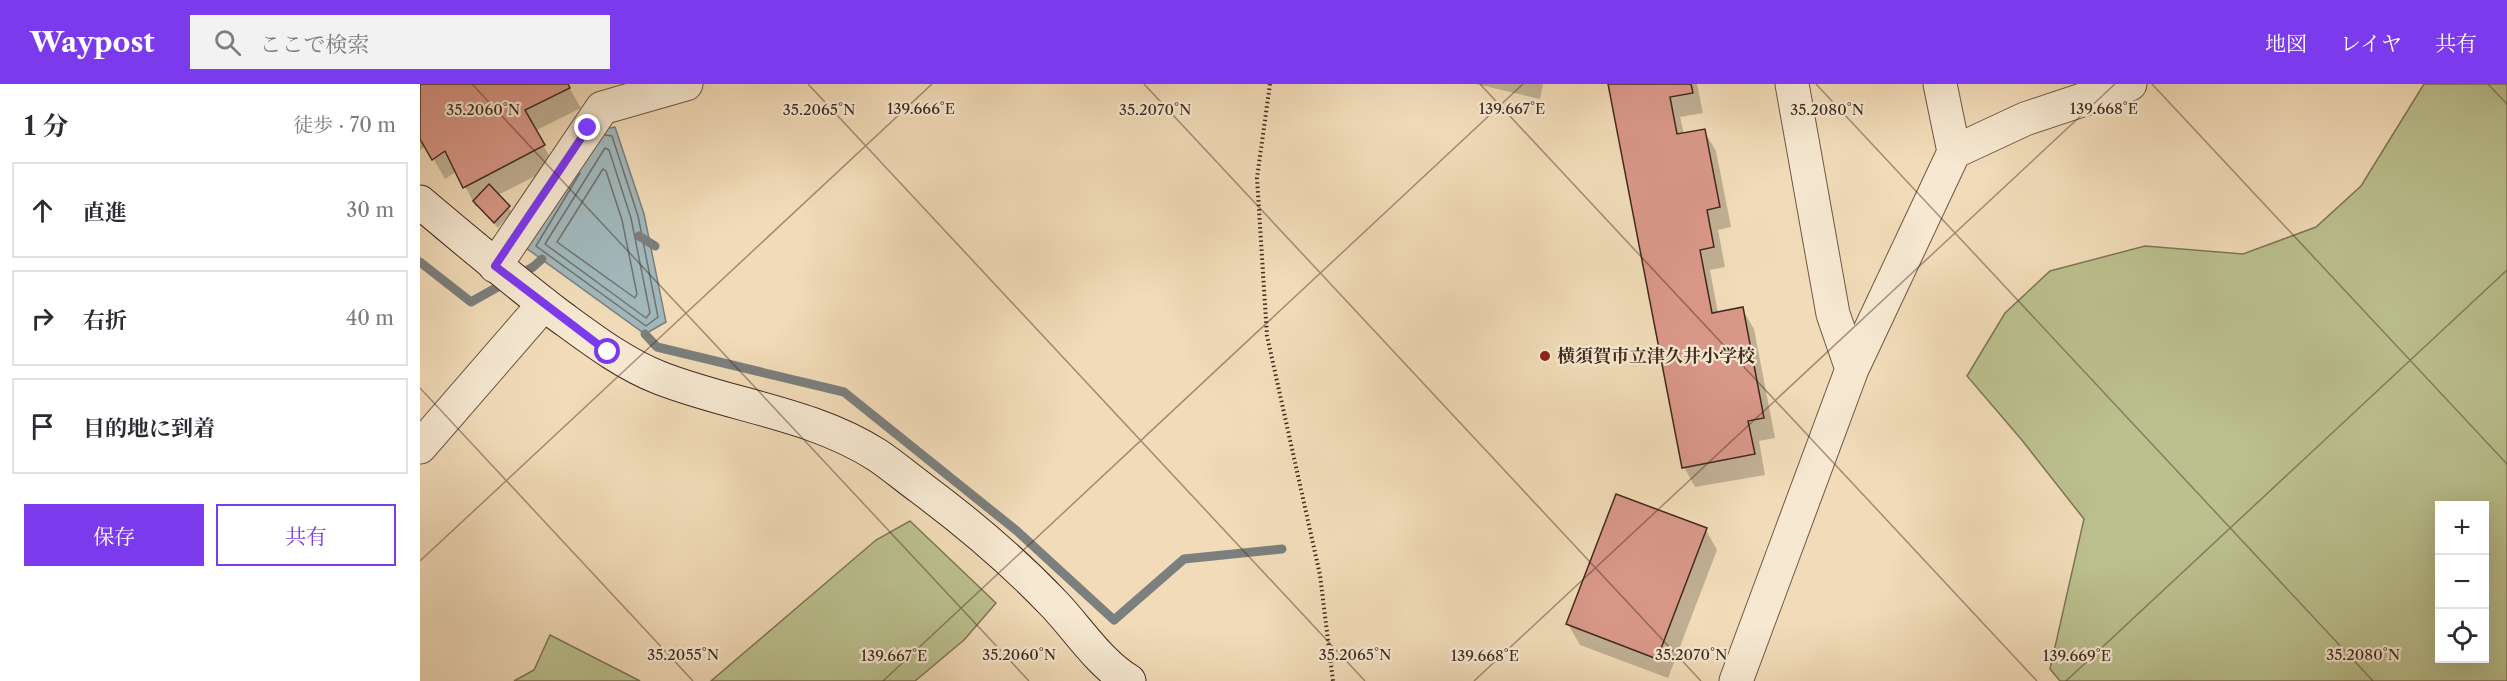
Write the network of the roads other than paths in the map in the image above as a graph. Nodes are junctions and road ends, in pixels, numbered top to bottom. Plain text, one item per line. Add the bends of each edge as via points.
1 (686, 84) edge
2 (1792, 84) edge
3 (1940, 84) edge
4 (2112, 87) edge
5 (595, 96) edge
6 (1954, 152) junction
7 (420, 202) edge
8 (495, 266) junction
9 (544, 304) junction
10 (1852, 369) junction
11 (420, 447) edge
12 (1130, 681) edge
13 (1736, 681) edge

1 - 5 street
2 - 10 street via 1833,314
3 - 6 street
4 - 6 street via 2025,119
5 - 8 street
6 - 10 street
7 - 8 street
8 - 9 street
9 - 11 street
9 - 12 street via 608,352 659,378 832,430 877,455 1011,560 1099,656
10 - 13 street

